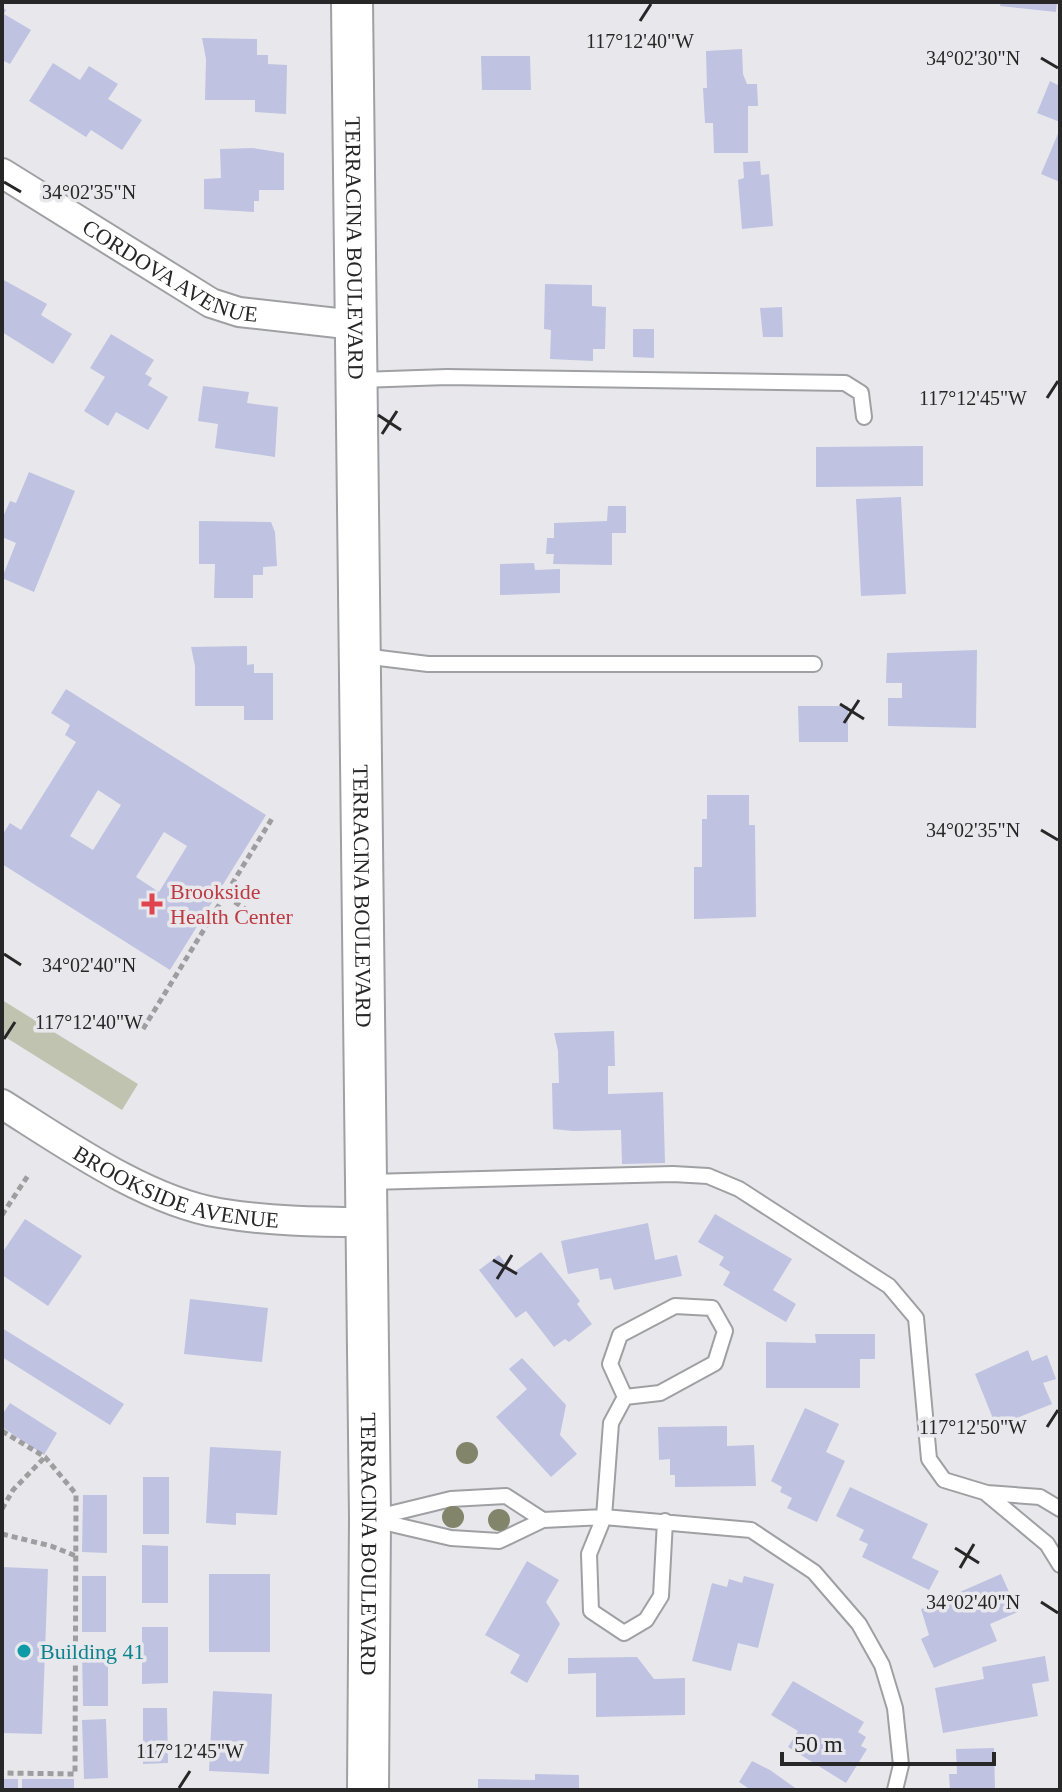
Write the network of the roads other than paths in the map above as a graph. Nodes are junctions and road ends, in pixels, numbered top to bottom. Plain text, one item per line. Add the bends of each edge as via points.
1 (352, 2) edge
2 (2, 173) edge
3 (355, 325) junction
4 (356, 380) junction
5 (864, 417) dead end
6 (359, 656) junction
7 (814, 664) dead end
8 (2, 1104) edge
9 (364, 1182) junction
10 (365, 1222) junction
11 (625, 1397) junction
12 (987, 1493) junction
13 (1060, 1509) edge
14 (604, 1517) junction
15 (370, 1518) junction
16 (543, 1520) junction
17 (665, 1521) junction
18 (1060, 1565) edge
19 (368, 1790) edge
20 (895, 1790) edge

1 - 3 main road, TERRACINA BOULEVARD
2 - 3 street, CORDOVA AVENUE via 211,303 239,312
3 - 4 main road, TERRACINA BOULEVARD
4 - 5 lane via 845,383 861,393
4 - 6 main road, TERRACINA BOULEVARD
6 - 7 lane via 428,664
6 - 9 main road, TERRACINA BOULEVARD
8 - 10 street, BROOKSIDE AVENUE via 149,1191 217,1213
9 - 10 main road, TERRACINA BOULEVARD
9 - 12 lane via 673,1174 708,1176 739,1189 889,1286 916,1318 929,1459 944,1480
10 - 15 main road, TERRACINA BOULEVARD
11 - 11 lane via 660,1393 715,1363 725,1331 712,1308 675,1306 620,1335 610,1364
11 - 14 lane via 611,1423
12 - 13 lane via 1040,1497
12 - 18 lane via 1047,1544
14 - 16 lane
14 - 17 lane
14 - 17 lane via 589,1554 591,1611 624,1633 646,1620 661,1596
15 - 16 lane via 451,1538 499,1541
15 - 16 lane via 451,1499 506,1496
15 - 19 main road, TERRACINA BOULEVARD
17 - 20 lane via 751,1530 814,1572 859,1624 882,1665 895,1708 901,1765

